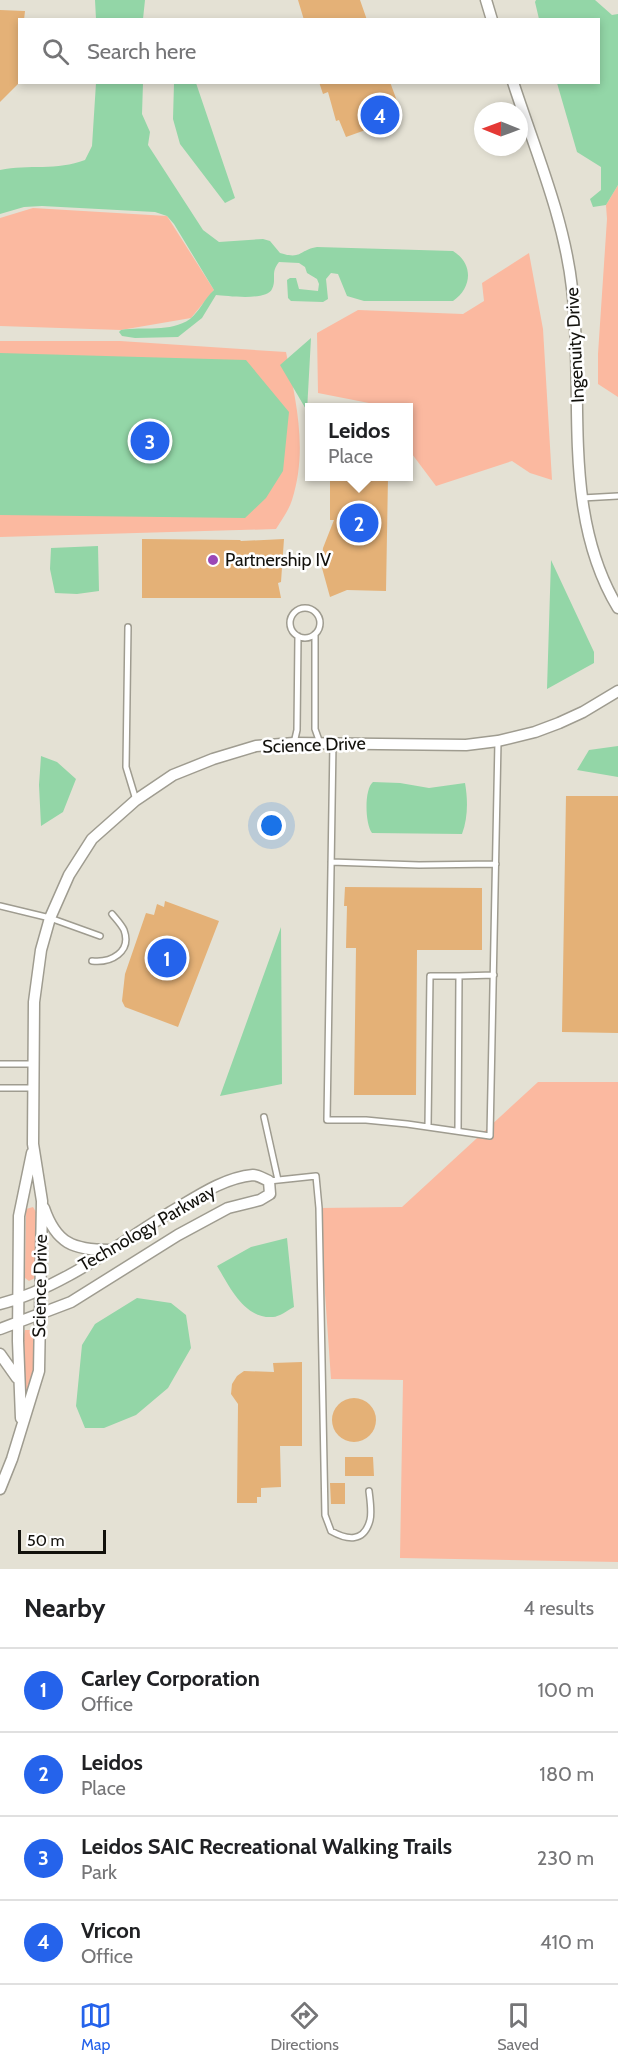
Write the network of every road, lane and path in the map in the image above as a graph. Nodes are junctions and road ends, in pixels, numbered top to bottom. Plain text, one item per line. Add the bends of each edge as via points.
1 (486, 0) edge
2 (491, 18) edge
3 (514, 84) edge
4 (618, 496) edge
5 (582, 498) junction
6 (618, 608) edge
7 (128, 627) dead end
8 (315, 634) junction
9 (298, 636) junction
10 (617, 692) edge
11 (498, 741) junction
12 (333, 742) junction
13 (294, 743) junction
14 (320, 743) junction
15 (136, 800) junction
16 (331, 862) junction
17 (496, 864) junction
18 (0, 906) edge
19 (112, 914) dead end
20 (50, 918) junction
21 (100, 936) dead end
22 (92, 961) dead end
23 (494, 975) junction
24 (459, 976) junction
25 (0, 1064) edge
26 (35, 1064) junction
27 (0, 1088) edge
28 (34, 1088) junction
29 (264, 1117) dead end
30 (428, 1127) junction
31 (458, 1131) junction
32 (33, 1144) junction
33 (274, 1181) junction
34 (42, 1201) junction
35 (109, 1250) junction
36 (40, 1290) junction
37 (18, 1299) junction
38 (0, 1304) edge
39 (40, 1315) junction
40 (18, 1324) junction
41 (0, 1329) edge
42 (0, 1354) edge
43 (18, 1379) junction
44 (21, 1426) junction
45 (0, 1489) edge
46 (369, 1491) dead end

1 - 2 street
3 - 5 street, Ingenuity Drive via 558,216 572,287
4 - 5 lane
5 - 6 street, Ingenuity Drive via 595,559
7 - 15 lane via 126,767
8 - 9 lane via 307,638
8 - 9 lane via 320,626 319,616 312,609 302,608 294,613 290,623
8 - 14 lane via 314,708
9 - 13 lane
10 - 11 street, Science Drive via 559,723
11 - 12 street, Science Drive via 466,745
11 - 17 lane
12 - 14 street, Science Drive
12 - 16 lane
13 - 14 street, Science Drive
13 - 15 street, Science Drive via 256,746 213,759 172,776
15 - 20 street, Science Drive via 92,839 69,875
16 - 17 lane
16 - 30 lane via 327,1120
17 - 23 lane
18 - 20 lane
19 - 22 lane via 124,931 126,944 112,959
20 - 21 lane
20 - 26 street, Science Drive via 34,1002
23 - 24 lane
23 - 31 lane via 490,1136
24 - 30 lane via 430,976
24 - 31 lane
25 - 26 lane
26 - 28 street, Science Drive
27 - 28 lane
28 - 32 street, Science Drive
29 - 33 lane
30 - 31 lane
32 - 34 street, Science Drive
32 - 37 street, Science Drive via 19,1216
33 - 35 street, Technology Parkway via 256,1175 205,1191
33 - 39 street, Technology Parkway via 270,1194 260,1200 228,1208 71,1302
33 - 46 lane via 316,1176 325,1515 331,1531 343,1538 356,1538 364,1532 370,1520
34 - 35 street via 50,1225 64,1241 87,1250
34 - 36 street, Science Drive
35 - 36 street, Technology Parkway
36 - 37 street, Technology Parkway
36 - 39 street, Science Drive
37 - 38 street, Technology Parkway
37 - 40 street, Science Drive
39 - 40 street, Technology Parkway
39 - 44 street, Science Drive via 39,1371
40 - 41 street, Technology Parkway
40 - 43 street, Science Drive
42 - 43 street
43 - 44 street, Science Drive
44 - 45 street, Science Drive

